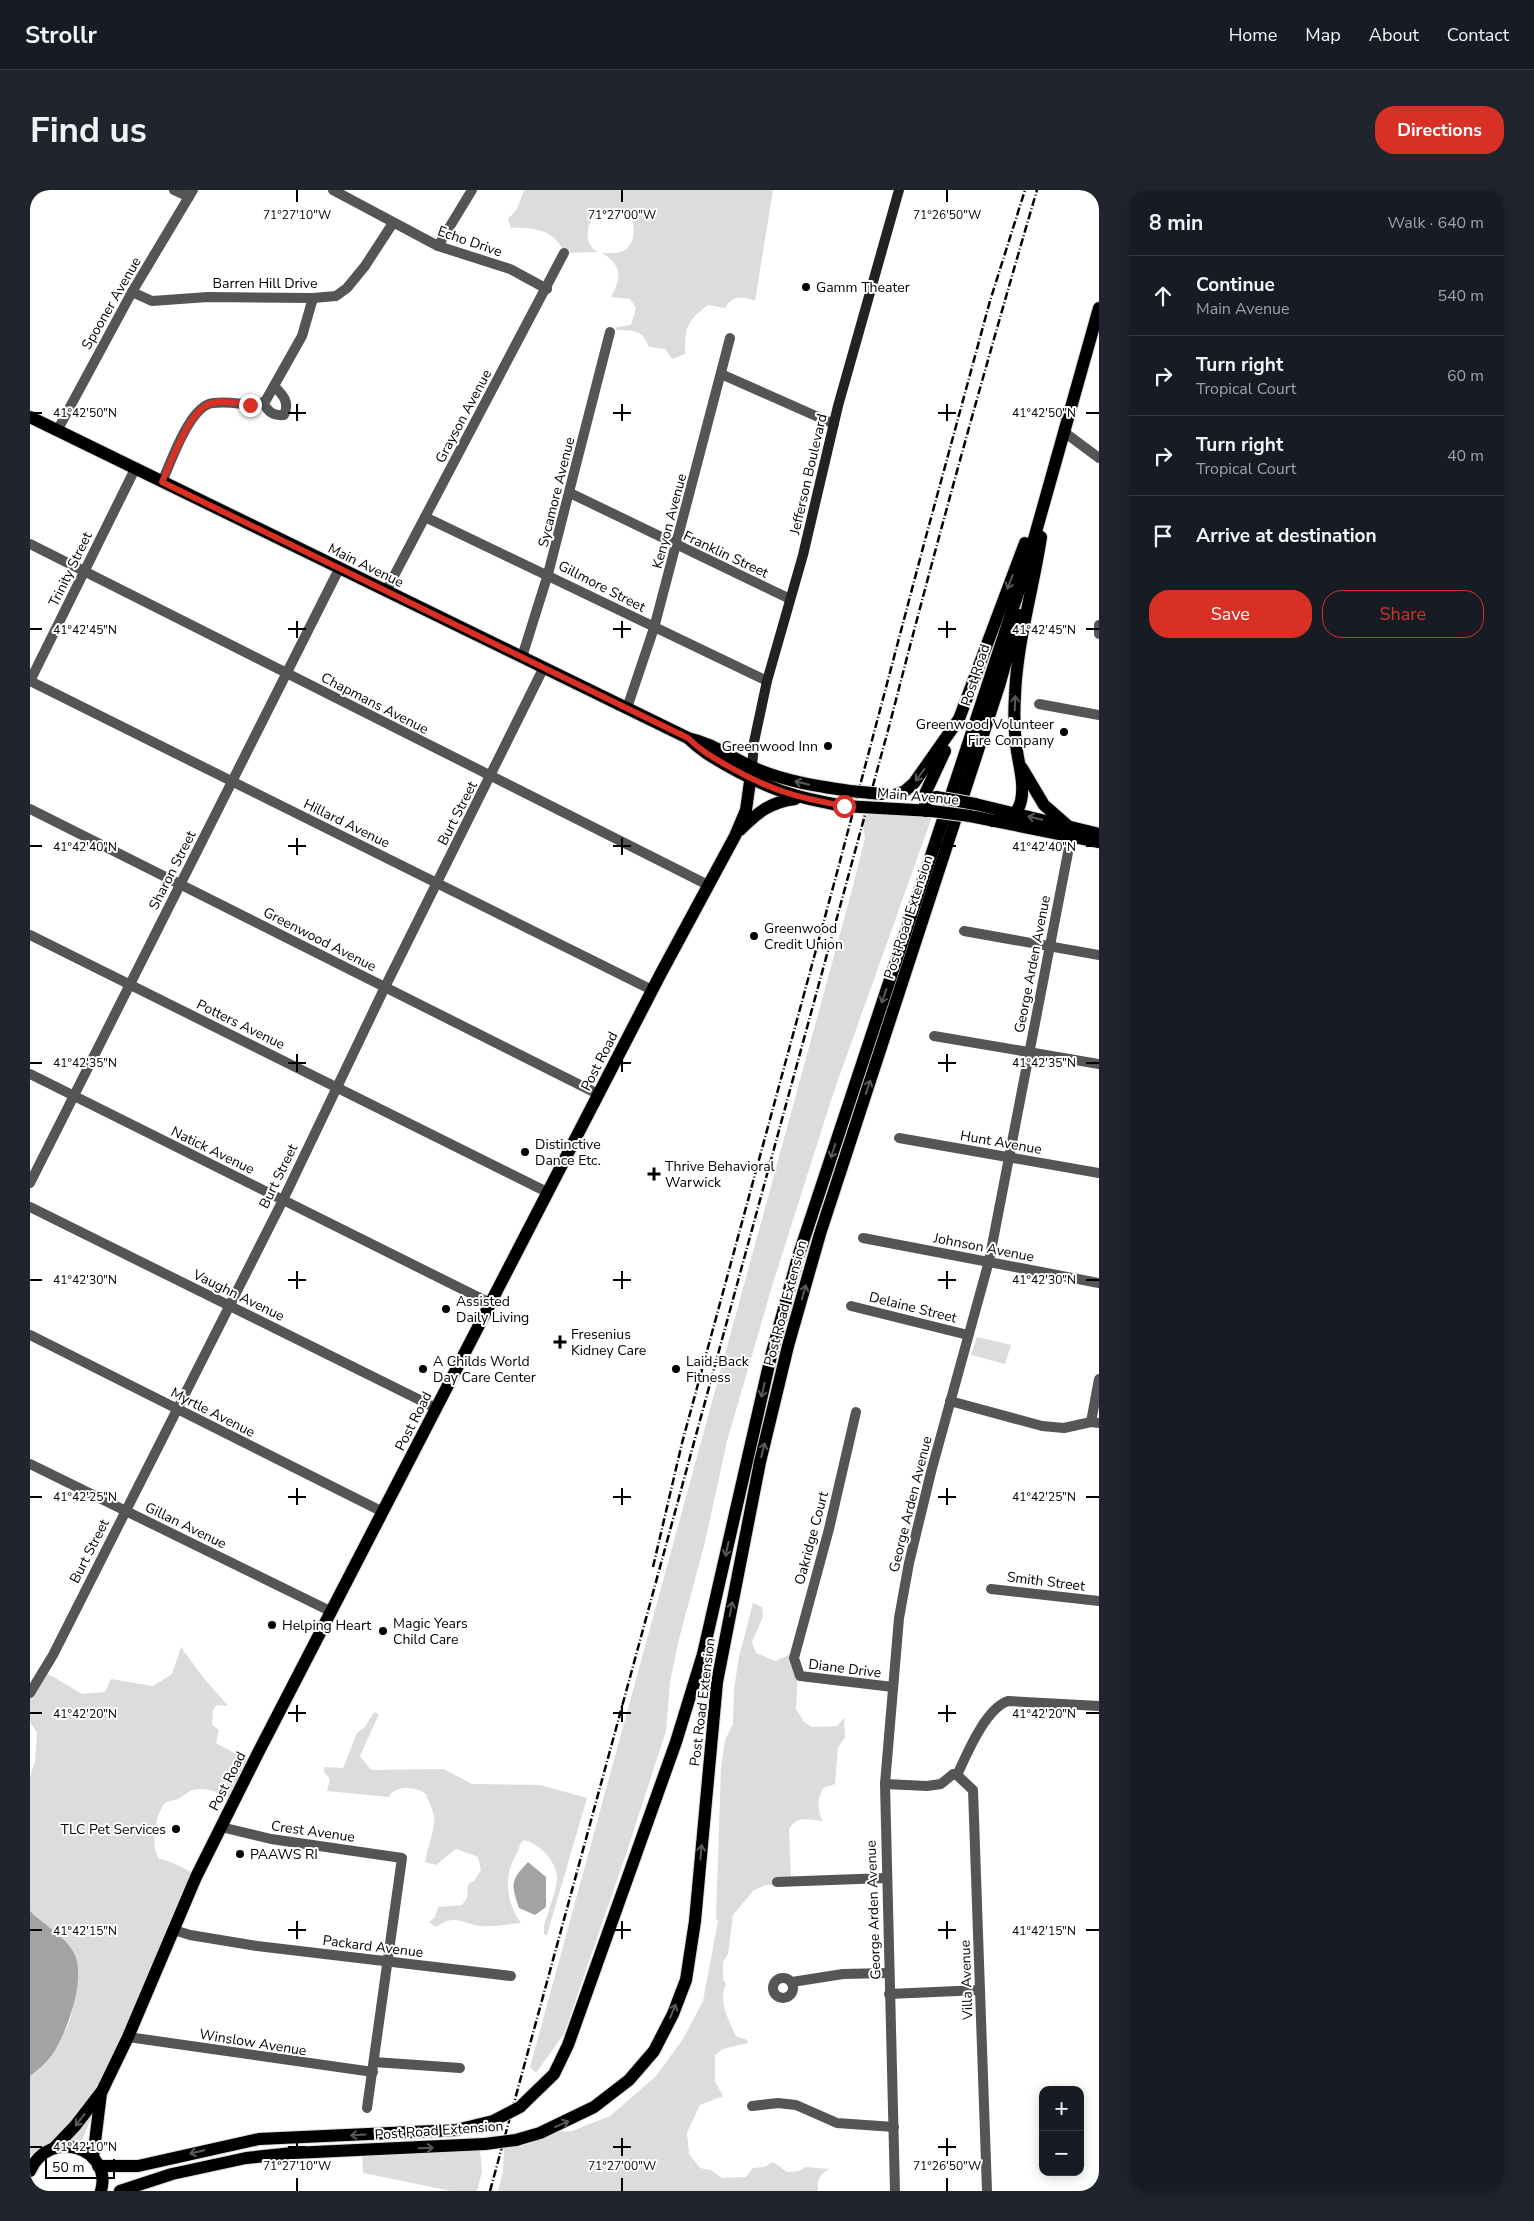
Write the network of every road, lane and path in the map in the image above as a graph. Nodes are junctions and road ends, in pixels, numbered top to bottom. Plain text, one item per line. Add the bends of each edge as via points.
1 (174, 190) edge
2 (333, 190) edge
3 (472, 190) edge
4 (899, 190) edge
5 (191, 194) edge
6 (393, 223) junction
7 (438, 246) junction
8 (564, 253) dead end
9 (546, 289) junction
10 (132, 292) junction
11 (313, 298) junction
12 (1099, 308) edge
13 (610, 332) dead end
14 (730, 338) dead end
15 (721, 374) junction
16 (274, 386) junction
17 (263, 402) junction
18 (30, 418) edge
19 (834, 424) junction
20 (57, 431) junction
21 (1064, 432) junction
22 (1099, 458) edge
23 (135, 470) junction
24 (162, 482) junction
25 (1048, 488) junction
26 (570, 493) junction
27 (425, 517) junction
28 (30, 544) edge
29 (677, 546) junction
30 (339, 569) junction
31 (84, 572) junction
32 (548, 574) junction
33 (386, 591) junction
34 (790, 599) junction
35 (1099, 625) edge
36 (654, 628) junction
37 (1099, 634) edge
38 (522, 657) junction
39 (544, 667) junction
40 (287, 674) junction
41 (766, 680) junction
42 (30, 681) edge
43 (1039, 704) dead end
44 (627, 708) junction
45 (1099, 715) edge
46 (959, 719) junction
47 (1021, 768) junction
48 (751, 773) junction
49 (491, 776) junction
50 (232, 782) junction
51 (962, 784) junction
52 (897, 794) junction
53 (930, 797) junction
54 (801, 798) junction
55 (30, 810) edge
56 (929, 811) junction
57 (1015, 813) junction
58 (993, 821) junction
59 (1069, 832) junction
60 (1099, 834) edge
61 (735, 836) junction
62 (1099, 842) edge
63 (437, 883) junction
64 (180, 885) junction
65 (708, 885) junction
66 (964, 932) dead end
67 (30, 935) edge
68 (1050, 946) junction
69 (1099, 955) edge
70 (130, 985) junction
71 (384, 987) junction
72 (652, 990) junction
73 (934, 1036) dead end
74 (1028, 1052) junction
75 (1099, 1064) edge
76 (30, 1074) edge
77 (337, 1087) junction
78 (598, 1094) junction
79 (74, 1096) junction
80 (899, 1138) dead end
81 (1008, 1157) junction
82 (1099, 1173) edge
83 (30, 1183) edge
84 (547, 1192) junction
85 (282, 1200) junction
86 (30, 1207) edge
87 (863, 1238) dead end
88 (989, 1261) junction
89 (1099, 1284) edge
90 (490, 1304) junction
91 (229, 1305) junction
92 (851, 1306) dead end
93 (30, 1335) edge
94 (968, 1335) junction
95 (1099, 1379) edge
96 (950, 1402) junction
97 (436, 1408) junction
98 (177, 1409) junction
99 (856, 1412) dead end
100 (1095, 1422) edge
101 (30, 1464) edge
102 (125, 1510) junction
103 (383, 1512) junction
104 (991, 1589) dead end
105 (1099, 1601) edge
106 (330, 1611) junction
107 (797, 1672) joint
108 (893, 1687) junction
109 (30, 1693) edge
110 (1099, 1706) edge
111 (957, 1775) junction
112 (885, 1784) junction
113 (221, 1827) junction
114 (886, 1878) junction
115 (776, 1882) dead end
116 (174, 1930) junction
117 (388, 1962) junction
118 (888, 1973) junction
119 (511, 1976) dead end
120 (792, 1982) dead end
121 (980, 1990) junction
122 (889, 1994) junction
123 (128, 2037) junction
124 (374, 2067) junction
125 (460, 2068) dead end
126 (102, 2091) junction
127 (752, 2106) dead end
128 (367, 2108) dead end
129 (894, 2127) junction
130 (55, 2147) junction
131 (36, 2156) edge
132 (95, 2162) junction
133 (30, 2171) edge
134 (101, 2191) edge
135 (120, 2191) edge
136 (895, 2191) edge
137 (987, 2191) edge

1 - 5 street
2 - 6 street, Echo Drive
3 - 7 street
4 - 19 main road, Jefferson Boulevard
5 - 10 street, Spooner Avenue
6 - 7 street, Echo Drive
6 - 11 street, Barren Hill Drive via 348,288 336,296
7 - 9 street, Echo Drive via 510,269
8 - 9 street, Grayson Avenue
9 - 27 street, Grayson Avenue
10 - 11 street, Barren Hill Drive via 152,301 208,297
10 - 20 street, Spooner Avenue
11 - 16 street via 302,336
12 - 21 main road, Post Road
13 - 26 street, Sycamore Avenue
14 - 15 street, Kenyon Avenue
15 - 19 street
15 - 29 street, Kenyon Avenue
16 - 17 street
16 - 17 street via 286,400 284,415 276,416 267,411
17 - 24 street via 202,406 193,416
18 - 20 main road, Main Avenue
19 - 34 main road, Jefferson Boulevard
20 - 23 main road, Main Avenue
21 - 22 street
21 - 25 main road, Post Road
23 - 24 main road, Main Avenue
23 - 31 street, Trinity Street
24 - 30 main road, Main Avenue
25 -> 46 main road
47 -> 25 main road via 1014,726 1018,657 1035,577
25 - 51 main road, Post Road via 999,686
26 - 29 street, Franklin Street
26 - 32 street, Sycamore Avenue
27 - 32 street, Gillmore Street
27 - 33 street, Grayson Avenue
28 - 31 street, Chapmans Avenue
29 - 34 street, Franklin Street
29 - 36 street, Kenyon Avenue
30 - 33 main road, Main Avenue
30 - 40 street, Sharon Street
31 - 40 street, Chapmans Avenue
31 - 42 street, Trinity Street
32 - 36 street, Gillmore Street
32 - 38 street, Sycamore Avenue
33 - 38 main road, Main Avenue
34 - 41 main road, Jefferson Boulevard
35 - 37 street
36 - 41 street, Gillmore Street
36 - 44 street, Kenyon Avenue
38 - 39 main road, Main Avenue
39 - 44 main road, Main Avenue
39 - 49 street, Burt Street
40 - 49 street, Chapmans Avenue
40 - 50 street, Sharon Street
41 - 48 main road, Jefferson Boulevard
42 - 50 street, Hillard Avenue
43 - 45 street
44 - 48 main road, Main Avenue via 688,738 699,749
46 -> 52 main road via 914,783
46 - 53 main road
47 - 57 main road via 1021,800
47 - 59 main road via 1044,805
52 -> 48 main road, Main Avenue, bridge via 850,791
48 - 54 main road, Main Avenue via 772,790
48 - 61 main road, Post Road via 746,810
49 - 63 street, Burt Street
49 - 65 street, Chapmans Avenue
50 - 63 street, Hillard Avenue
50 - 64 street, Sharon Street
51 -> 132 main road, Post Road Extension, bridge via 798,1257 771,1356 703,1654 676,1742 568,2046 554,2074 520,2107 493,2121 456,2130 258,2139 138,2166
135 -> 51 main road, Post Road Extension, bridge via 172,2174 246,2158 293,2152 516,2140 540,2133 594,2107 629,2080 654,2051 686,1980 694,1930 717,1682 760,1462 788,1346 820,1234
52 - 53 main road, Main Avenue
53 - 56 main road
53 - 57 main road, Main Avenue, bridge
54 - 56 main road, Main Avenue, bridge via 844,806
54 - 61 main road via 767,806
55 - 64 street, Greenwood Avenue
56 - 58 main road, Main Avenue, bridge
57 - 58 main road via 1010,818
59 -> 57 main road, Main Avenue
58 - 59 main road, Main Avenue
59 - 60 main road, Main Avenue
59 - 62 main road, Main Avenue
59 - 68 street, George Arden Avenue
61 - 65 main road, Post Road
63 - 71 street, Burt Street
63 - 72 street, Hillard Avenue
64 - 70 street, Sharon Street
64 - 71 street, Greenwood Avenue
65 - 72 main road, Post Road
66 - 68 street
67 - 70 street, Potters Avenue
68 - 69 street
68 - 74 street, George Arden Avenue
70 - 77 street, Potters Avenue
70 - 79 street, Sharon Street
71 - 77 street, Burt Street
71 - 78 street, Greenwood Avenue
72 - 78 main road, Post Road
73 - 74 street
74 - 75 street
74 - 81 street, George Arden Avenue
76 - 79 street, Natick Avenue
77 - 84 street, Potters Avenue
77 - 85 street, Burt Street
78 - 84 main road, Post Road
79 - 83 street, Sharon Street
79 - 85 street, Natick Avenue
80 - 81 street, Hunt Avenue
81 - 82 street, Hunt Avenue
81 - 88 street, George Arden Avenue
84 - 90 main road, Post Road
85 - 90 street, Natick Avenue
85 - 91 street, Burt Street
86 - 91 street, Vaughn Avenue
87 - 88 street, Johnson Avenue
88 - 89 street, Johnson Avenue
88 - 94 street, George Arden Avenue
90 - 97 main road, Post Road
91 - 97 street, Vaughn Avenue
91 - 98 street, Burt Street
92 - 94 street, Delaine Street
93 - 98 street, Myrtle Avenue
94 - 96 street, George Arden Avenue
95 - 100 street
96 - 100 street via 1042,1426 1064,1428
96 - 108 street, George Arden Avenue via 909,1563 899,1618
97 - 103 main road, Post Road
98 - 102 street, Burt Street
98 - 103 street, Myrtle Avenue
99 - 107 street, Oakridge Court via 829,1528 796,1643 794,1658
101 - 102 street, Gillan Avenue
102 - 106 street, Gillan Avenue
102 - 109 street, Burt Street via 53,1655
103 - 106 main road, Post Road
104 - 105 street, Smith Street
106 - 113 main road, Post Road
107 - 108 street, Diane Drive via 800,1676
108 - 112 street, George Arden Avenue
110 - 111 street via 1008,1701 1000,1704 971,1745
111 - 112 street via 953,1774 941,1784 928,1786
111 - 121 street, Villa Avenue via 973,1790
112 - 114 street, George Arden Avenue
113 - 116 main road, Post Road
113 - 117 street, Crest Avenue via 271,1839 402,1858
114 - 115 street
114 - 118 street, George Arden Avenue
116 - 117 street, Packard Avenue via 257,1946
116 - 123 main road, Post Road
117 - 119 street, Packard Avenue
117 - 124 street
118 - 120 street via 843,1974
118 - 122 street, George Arden Avenue
121 - 122 street
121 - 137 street, Villa Avenue
122 - 129 street, George Arden Avenue
123 - 124 street, Winslow Avenue via 277,2060
123 - 126 main road, Post Road
124 - 125 street, Winslow Avenue
124 - 128 street
126 -> 130 main road, Post Road
126 - 132 main road, Post Road
127 - 129 street via 796,2105 837,2123
129 - 136 street, George Arden Avenue
130 - 131 main road, Post Road
130 - 132 main road via 75,2147
131 - 133 main road, Post Road
132 - 134 main road, Post Road via 102,2176

